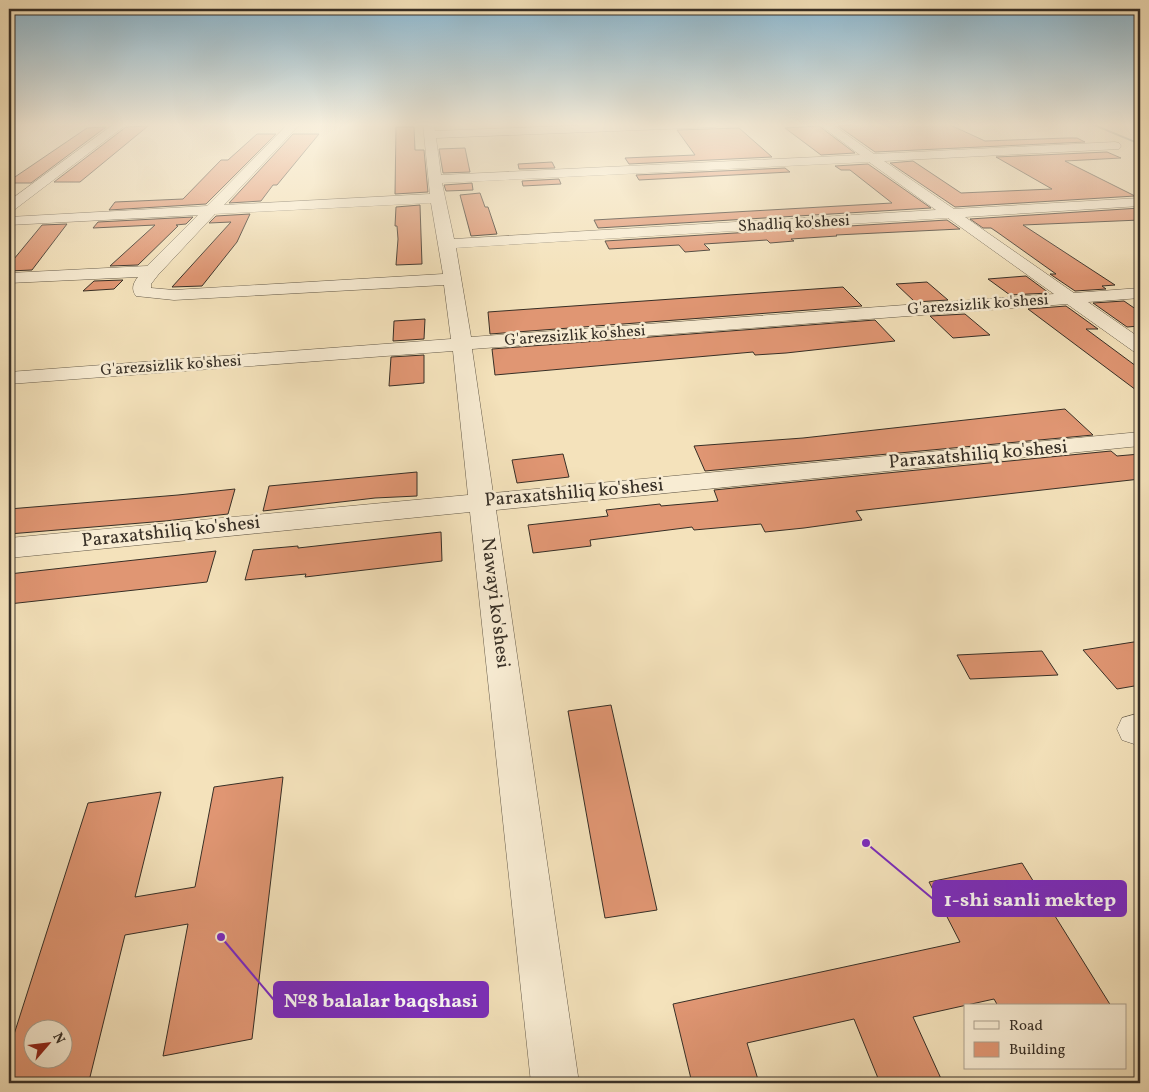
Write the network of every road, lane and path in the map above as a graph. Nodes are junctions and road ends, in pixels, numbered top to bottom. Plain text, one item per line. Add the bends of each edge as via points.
1 (53, 175) edge
2 (245, 175) edge
3 (434, 175) edge
4 (633, 175) edge
5 (896, 175) edge
6 (436, 189) junction
7 (1140, 202) edge
8 (9, 207) edge
9 (212, 209) junction
10 (950, 214) junction
11 (9, 221) edge
12 (448, 244) junction
13 (152, 271) junction
14 (9, 278) edge
15 (452, 279) junction
16 (1140, 293) edge
17 (1072, 298) junction
18 (462, 345) junction
19 (1140, 347) edge
20 (9, 378) edge
21 (1140, 439) edge
22 (482, 502) junction
23 (9, 548) edge
24 (555, 1083) edge

1 - 8 street
2 - 9 street
3 - 6 street, Nawayi ko'shesi
4 - 6 street
5 - 10 street
6 - 9 street
6 - 12 street, Nawayi ko'shesi
7 - 10 street, Shadliq ko'shesi
9 - 11 street
9 - 13 street
10 - 12 street, Shadliq ko'shesi
10 - 17 street
12 - 15 street, Nawayi ko'shesi
13 - 14 street
13 - 15 street via 142,283 142,292 174,295
15 - 18 street, Nawayi ko'shesi
16 - 17 street, G'arezsizlik ko'shesi
17 - 18 street, G'arezsizlik ko'shesi
17 - 19 street
18 - 20 street, G'arezsizlik ko'shesi
18 - 22 street, Nawayi ko'shesi
21 - 22 street, Paraxatshiliq ko'shesi
22 - 23 street, Paraxatshiliq ko'shesi
22 - 24 street, Nawayi ko'shesi

